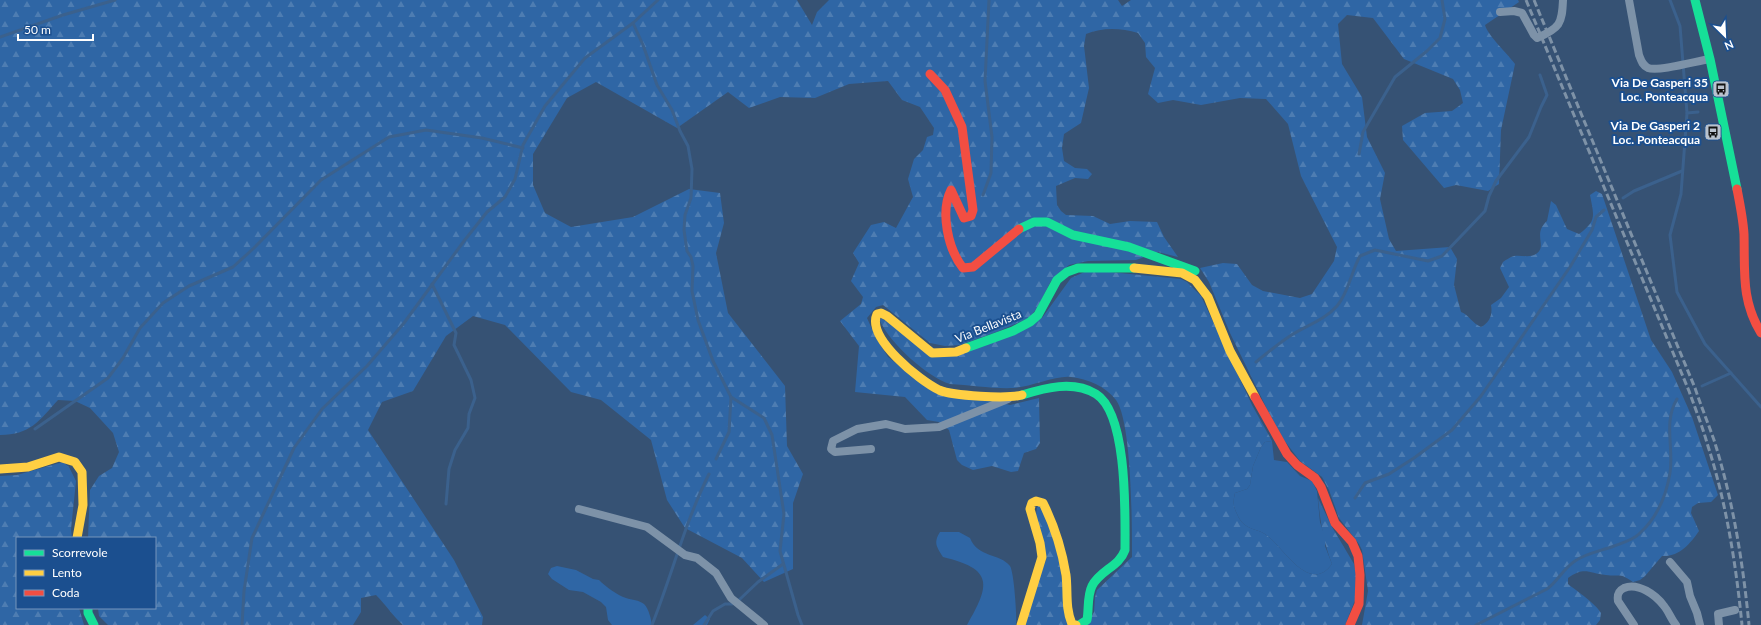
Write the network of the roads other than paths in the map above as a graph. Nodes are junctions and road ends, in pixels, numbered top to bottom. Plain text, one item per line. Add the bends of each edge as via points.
1 (1563, 0) edge
2 (1629, 0) edge
3 (1695, 0) edge
4 (1500, 12) dead end
5 (1710, 59) junction
6 (930, 74) dead end
7 (1199, 286) junction
8 (1761, 333) edge
9 (1012, 397) junction
10 (871, 449) dead end
11 (0, 469) edge
12 (579, 509) dead end
13 (77, 537) edge
14 (1670, 562) dead end
15 (88, 609) edge
16 (1735, 610) dead end
17 (94, 625) edge
18 (764, 625) edge
19 (1021, 625) edge
20 (1076, 625) edge
21 (1079, 625) edge
22 (1350, 625) edge
23 (1634, 625) edge
24 (1676, 625) edge
25 (1700, 625) edge
26 (1719, 625) edge

1 - 4 street via 1562,16 1558,25 1537,38 1522,13
2 - 5 street via 1639,55 1644,65 1657,69
3 - 5 street
5 - 8 street via 1743,220 1746,301
6 - 7 street via 945,90 962,127 973,210 968,218 964,218 951,190 947,210 948,230 953,248 958,263 964,268 973,267 1002,240 1033,222 1042,220 1074,235 1129,247 1188,268 1201,278
7 - 9 street, Via Bellavista via 1195,280 1182,273 1125,267 1078,268 1067,272 1058,280 1041,311 1030,322 956,352 932,353 888,316 877,314 874,323 878,333 893,354 942,391
7 - 22 street, Via Bellavista via 1208,297 1234,357 1286,454 1315,478 1335,523 1352,542 1358,556 1360,575 1359,604
9 - 10 street via 939,427 905,429 886,424 857,429 833,441 831,449 835,452
9 - 21 street, Via Bellavista via 1044,389 1070,387 1088,390 1103,400 1115,423 1121,458 1124,556 1092,584 1086,620
11 - 13 street via 28,467 59,457 75,462 82,472 83,505
12 - 18 street via 647,527 685,555 697,558 716,573 731,598
14 - 25 street via 1687,582
15 - 17 street
16 - 26 street via 1718,614
19 - 20 street via 1042,557 1030,509 1036,501 1043,503 1059,546 1066,574 1069,617 1072,624
23 - 24 street via 1618,601 1620,590 1630,586 1643,589 1654,596

